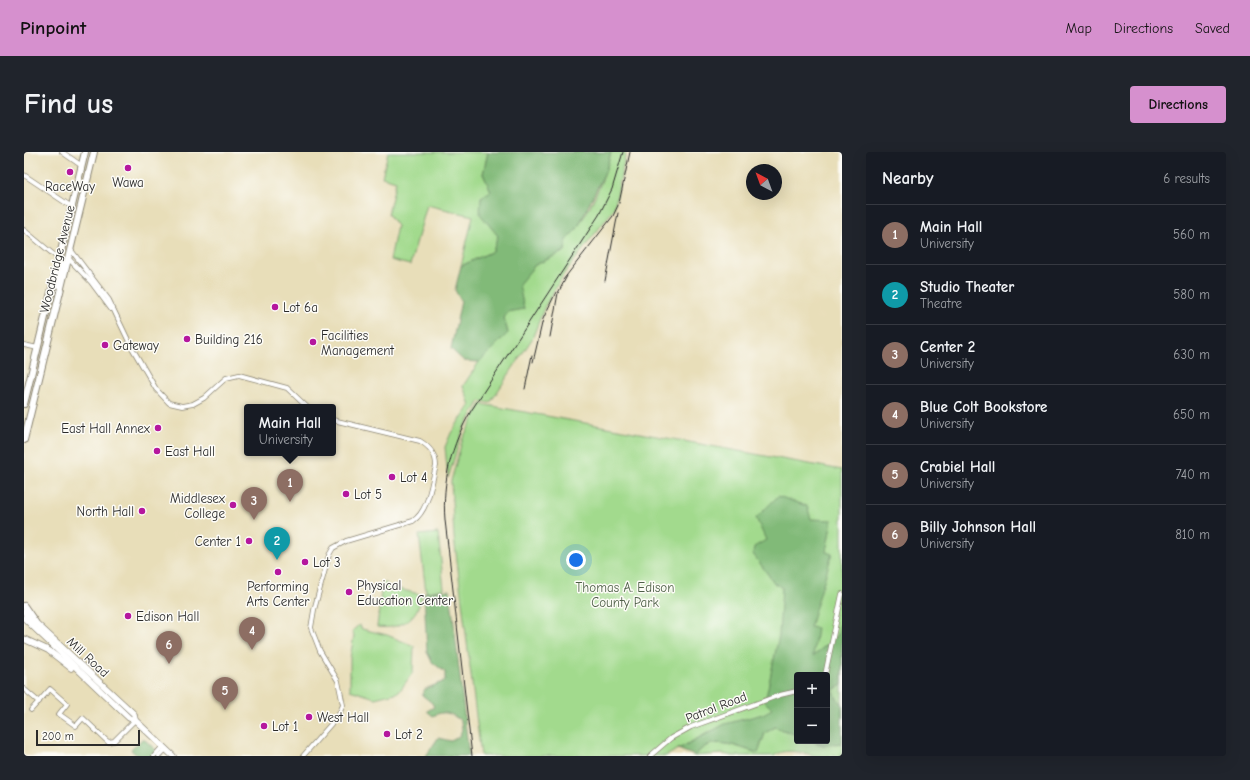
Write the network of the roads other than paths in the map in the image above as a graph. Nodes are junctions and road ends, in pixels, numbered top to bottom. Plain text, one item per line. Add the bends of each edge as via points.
1 (62, 152) edge
2 (85, 152) edge
3 (94, 152) edge
4 (82, 166) junction
5 (24, 175) edge
6 (72, 207) junction
7 (24, 230) edge
8 (67, 230) junction
9 (71, 250) junction
10 (60, 259) junction
11 (69, 259) junction
12 (114, 314) junction
13 (54, 316) junction
14 (24, 345) edge
15 (38, 348) junction
16 (24, 404) edge
17 (304, 404) edge
18 (336, 421) edge
19 (24, 440) edge
20 (842, 594) edge
21 (24, 606) edge
22 (24, 612) edge
23 (24, 618) edge
24 (34, 622) junction
25 (24, 639) edge
26 (827, 672) edge
27 (93, 684) junction
28 (24, 689) edge
29 (794, 692) edge
30 (39, 702) junction
31 (31, 710) dead end
32 (135, 720) junction
33 (164, 748) junction
34 (154, 756) edge
35 (159, 756) edge
36 (173, 756) edge
37 (303, 756) edge
38 (650, 756) edge

1 - 4 street
2 - 4 main road, Woodbridge Avenue
3 - 9 main road, Woodbridge Avenue
4 - 6 main road, Woodbridge Avenue
5 - 6 street
6 - 8 main road, Woodbridge Avenue
7 - 10 street
8 - 10 main road, Woodbridge Avenue
8 - 11 main road
9 - 11 main road, Woodbridge Avenue
9 - 12 street via 109,300
10 - 13 main road via 63,266
10 - 15 main road, Woodbridge Avenue
11 - 12 street via 91,282
11 - 13 main road, Woodbridge Avenue
12 - 17 street via 156,389 169,403 182,406 193,404 204,398 226,378 239,375 287,388
13 - 19 main road, Woodbridge Avenue
14 - 15 street
15 - 16 main road, Woodbridge Avenue
18 - 37 street via 420,441 430,449 436,466 424,509 418,518 346,540 333,548 329,555 314,610 312,628 320,651 338,681 343,705 338,716
20 - 26 street
21 - 24 main road
22 - 24 street, Mill Road
23 - 27 street, Mill Road
24 - 32 street, Mill Road via 134,714
25 - 27 street via 48,650
27 - 32 street, Mill Road via 129,718
28 - 30 street
29 - 38 street, Patrol Road via 691,727 671,738
30 - 31 street
30 - 32 street via 50,689 67,704 59,714 76,726 83,718 108,742 114,741
32 - 33 street, Mill Road
33 - 34 street
33 - 35 street
33 - 36 street, Mill Road

